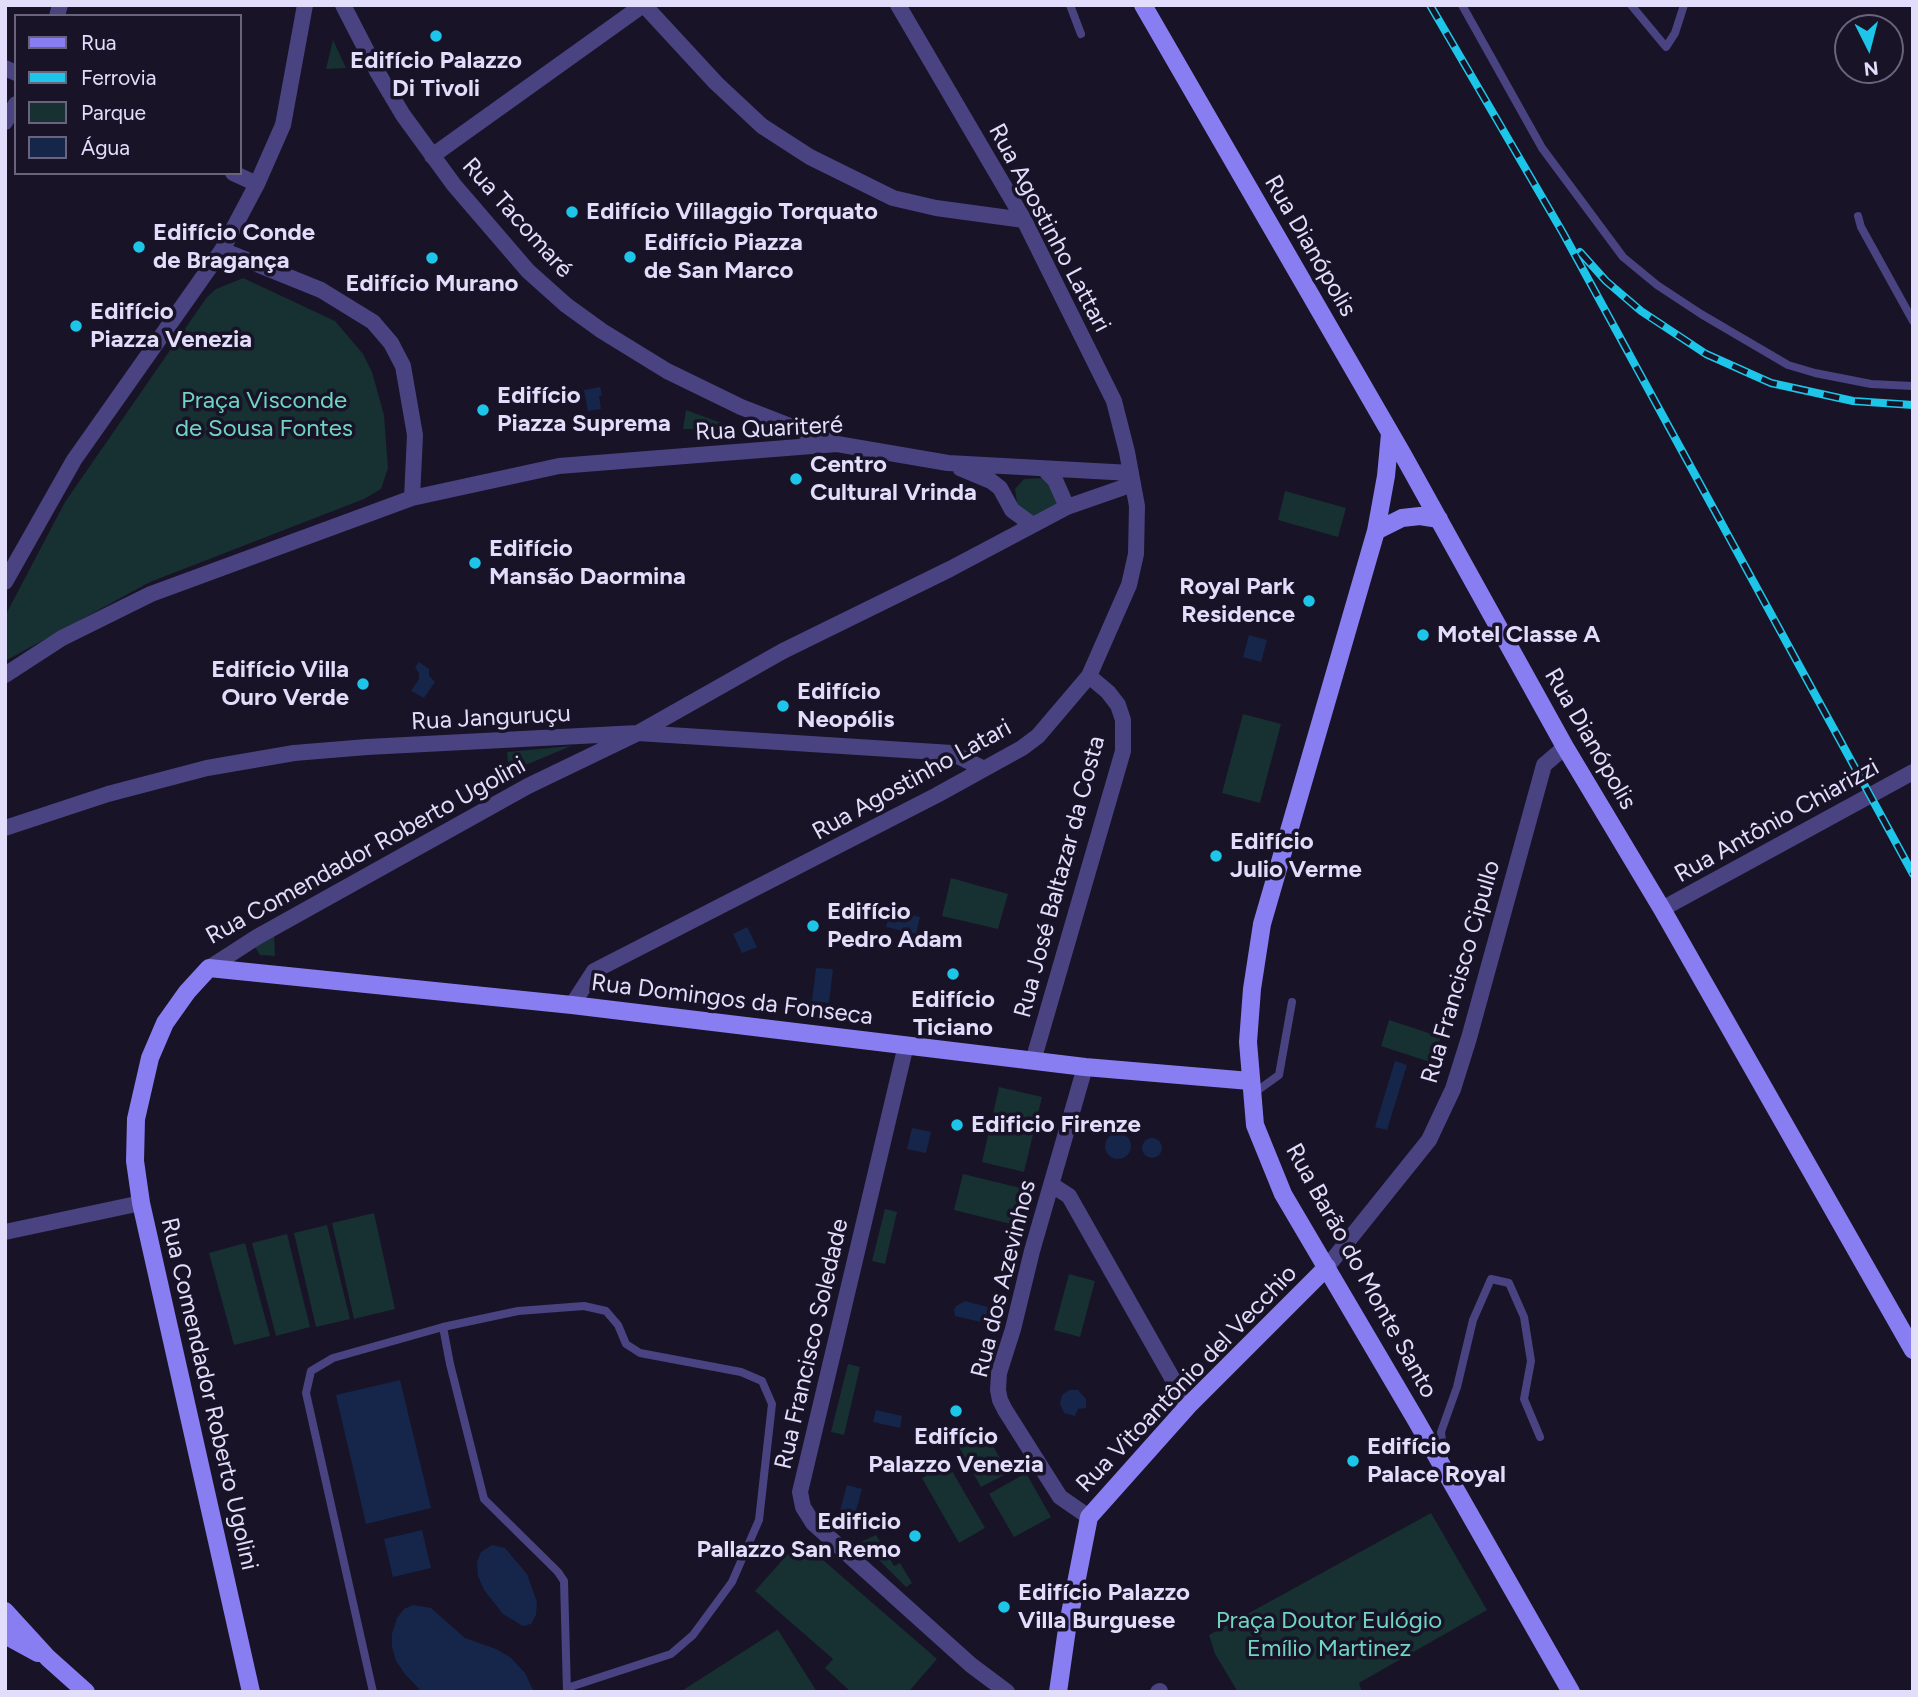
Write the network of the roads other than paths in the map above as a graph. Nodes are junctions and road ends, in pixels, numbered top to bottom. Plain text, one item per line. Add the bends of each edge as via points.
1 (305, 5) edge
2 (343, 5) edge
3 (644, 5) edge
4 (898, 5) edge
5 (1070, 5) edge
6 (1143, 5) edge
7 (1462, 5) edge
8 (1631, 5) edge
9 (1684, 5) edge
10 (1081, 34) dead end
11 (432, 156) junction
12 (237, 175) edge
13 (257, 184) junction
14 (1858, 216) dead end
15 (1024, 220) junction
16 (222, 250) junction
17 (1913, 321) edge
18 (1913, 386) edge
19 (1390, 434) junction
20 (837, 444) junction
21 (948, 463) junction
22 (1045, 470) junction
23 (1132, 479) junction
24 (412, 498) junction
25 (1067, 507) junction
26 (1439, 519) junction
27 (1031, 524) junction
28 (1376, 531) junction
29 (5, 582) edge
30 (5, 675) edge
31 (1089, 676) junction
32 (638, 733) junction
33 (1565, 747) junction
34 (984, 769) junction
35 (1913, 772) edge
36 (5, 828) edge
37 (1662, 909) junction
38 (209, 968) junction
39 (1292, 1002) dead end
40 (572, 1005) junction
41 (906, 1045) junction
42 (1033, 1061) junction
43 (1085, 1067) junction
44 (1251, 1088) junction
45 (1052, 1185) junction
46 (141, 1203) junction
47 (5, 1232) edge
48 (1327, 1268) junction
49 (443, 1327) junction
50 (1913, 1350) edge
51 (1188, 1406) junction
52 (1540, 1437) dead end
53 (1446, 1472) junction
54 (1089, 1517) junction
55 (5, 1611) edge
56 (5, 1635) edge
57 (48, 1658) junction
58 (567, 1690) edge
59 (86, 1692) edge
60 (251, 1692) edge
61 (373, 1692) edge
62 (1007, 1692) edge
63 (1058, 1692) edge
64 (1571, 1692) edge

1 - 13 street via 283,125
2 - 11 street, Rua Tacomaré via 378,73
3 - 11 street
3 - 15 street via 762,126 810,157 893,198
4 - 15 street, Rua Agostinho Lattari
5 - 10 lane
6 - 19 street, Rua Dianópolis
7 - 18 lane via 1542,148 1623,257 1701,314 1788,365 1871,384
8 - 9 lane via 1666,47
11 - 20 street, Rua Tacomaré via 528,271 602,331 741,407
12 - 13 street
13 - 16 street
14 - 17 lane
15 - 23 street, Rua Agostinho Lattari via 1114,401
16 - 24 street via 321,290 373,321 391,343 404,366 415,435
16 - 29 street via 74,460
19 - 26 street, Rua Dianópolis
19 - 28 street, Rua Barão do Monte Santo
20 - 21 street, Rua Quariteré
20 - 24 street, Rua Quariteré via 559,466
21 - 22 street, Rua Quariteré
21 - 27 street via 991,481 1012,510
22 - 23 street, Rua Quariteré
22 - 25 street
23 - 25 street, Rua Comendador Roberto Ugolini
23 - 31 street, Rua Agostinho Latari via 1136,554 1129,585
24 - 30 street via 151,594 62,638
25 - 27 street, Rua Comendador Roberto Ugolini
26 - 28 street via 1402,518
26 - 33 street, Rua Dianópolis
27 - 32 street, Rua Comendador Roberto Ugolini via 783,651
28 - 44 street, Rua Barão do Monte Santo via 1262,924 1248,1042
31 - 34 street, Rua Agostinho Latari via 1038,736
31 - 42 street, Rua José Baltazar da Costa via 1118,705 1123,751
32 - 34 street, Rua Janguruçu via 952,753
32 - 36 street, Rua Janguruçu via 294,753 207,768
32 - 38 street, Rua Comendador Roberto Ugolini via 528,786
33 - 37 street, Rua Dianópolis
33 - 48 street, Rua Francisco Cipullo via 1544,765 1469,1038 1430,1140
34 - 40 street, Rua Agostinho Latari via 594,971
35 - 37 street, Rua Antônio Chiarizzi
37 - 50 street, Rua Dianópolis
38 - 40 street, Rua Domingos da Fonseca
38 - 46 street, Rua Comendador Roberto Ugolini via 165,1024 150,1058 136,1119
39 - 44 lane via 1279,1075
40 - 41 street, Rua Domingos da Fonseca
41 - 42 street, Rua Domingos da Fonseca
41 - 62 street, Rua Francisco Soledade via 800,1492 813,1523
42 - 43 street, Rua Domingos da Fonseca
43 - 44 street, Rua Domingos da Fonseca
43 - 45 street, Rua dos Azevinhos
44 - 48 street, Rua Barão do Monte Santo via 1255,1125 1269,1164
45 - 51 street via 1069,1196
45 - 54 street, Rua dos Azevinhos via 998,1390 1060,1497
46 - 47 street
46 - 60 street, Rua Comendador Roberto Ugolini
48 - 51 street, Rua Vitoantônio del Vecchio
48 - 53 street, Rua Barão do Monte Santo
49 - 58 lane via 484,1499 564,1581
49 - 58 lane via 518,1311 584,1306 606,1311 626,1344 640,1353 741,1372 762,1381 772,1404 759,1520 732,1582 693,1635 671,1654
49 - 61 lane via 332,1358 311,1371 306,1393
51 - 54 street, Rua Vitoantônio del Vecchio
52 - 53 lane via 1524,1399 1531,1361 1524,1317 1509,1283 1491,1279 1441,1432
53 - 64 street, Rua Barão do Monte Santo
54 - 63 street, Rua Vitoantônio del Vecchio
55 - 57 street
56 - 57 street
57 - 59 street

